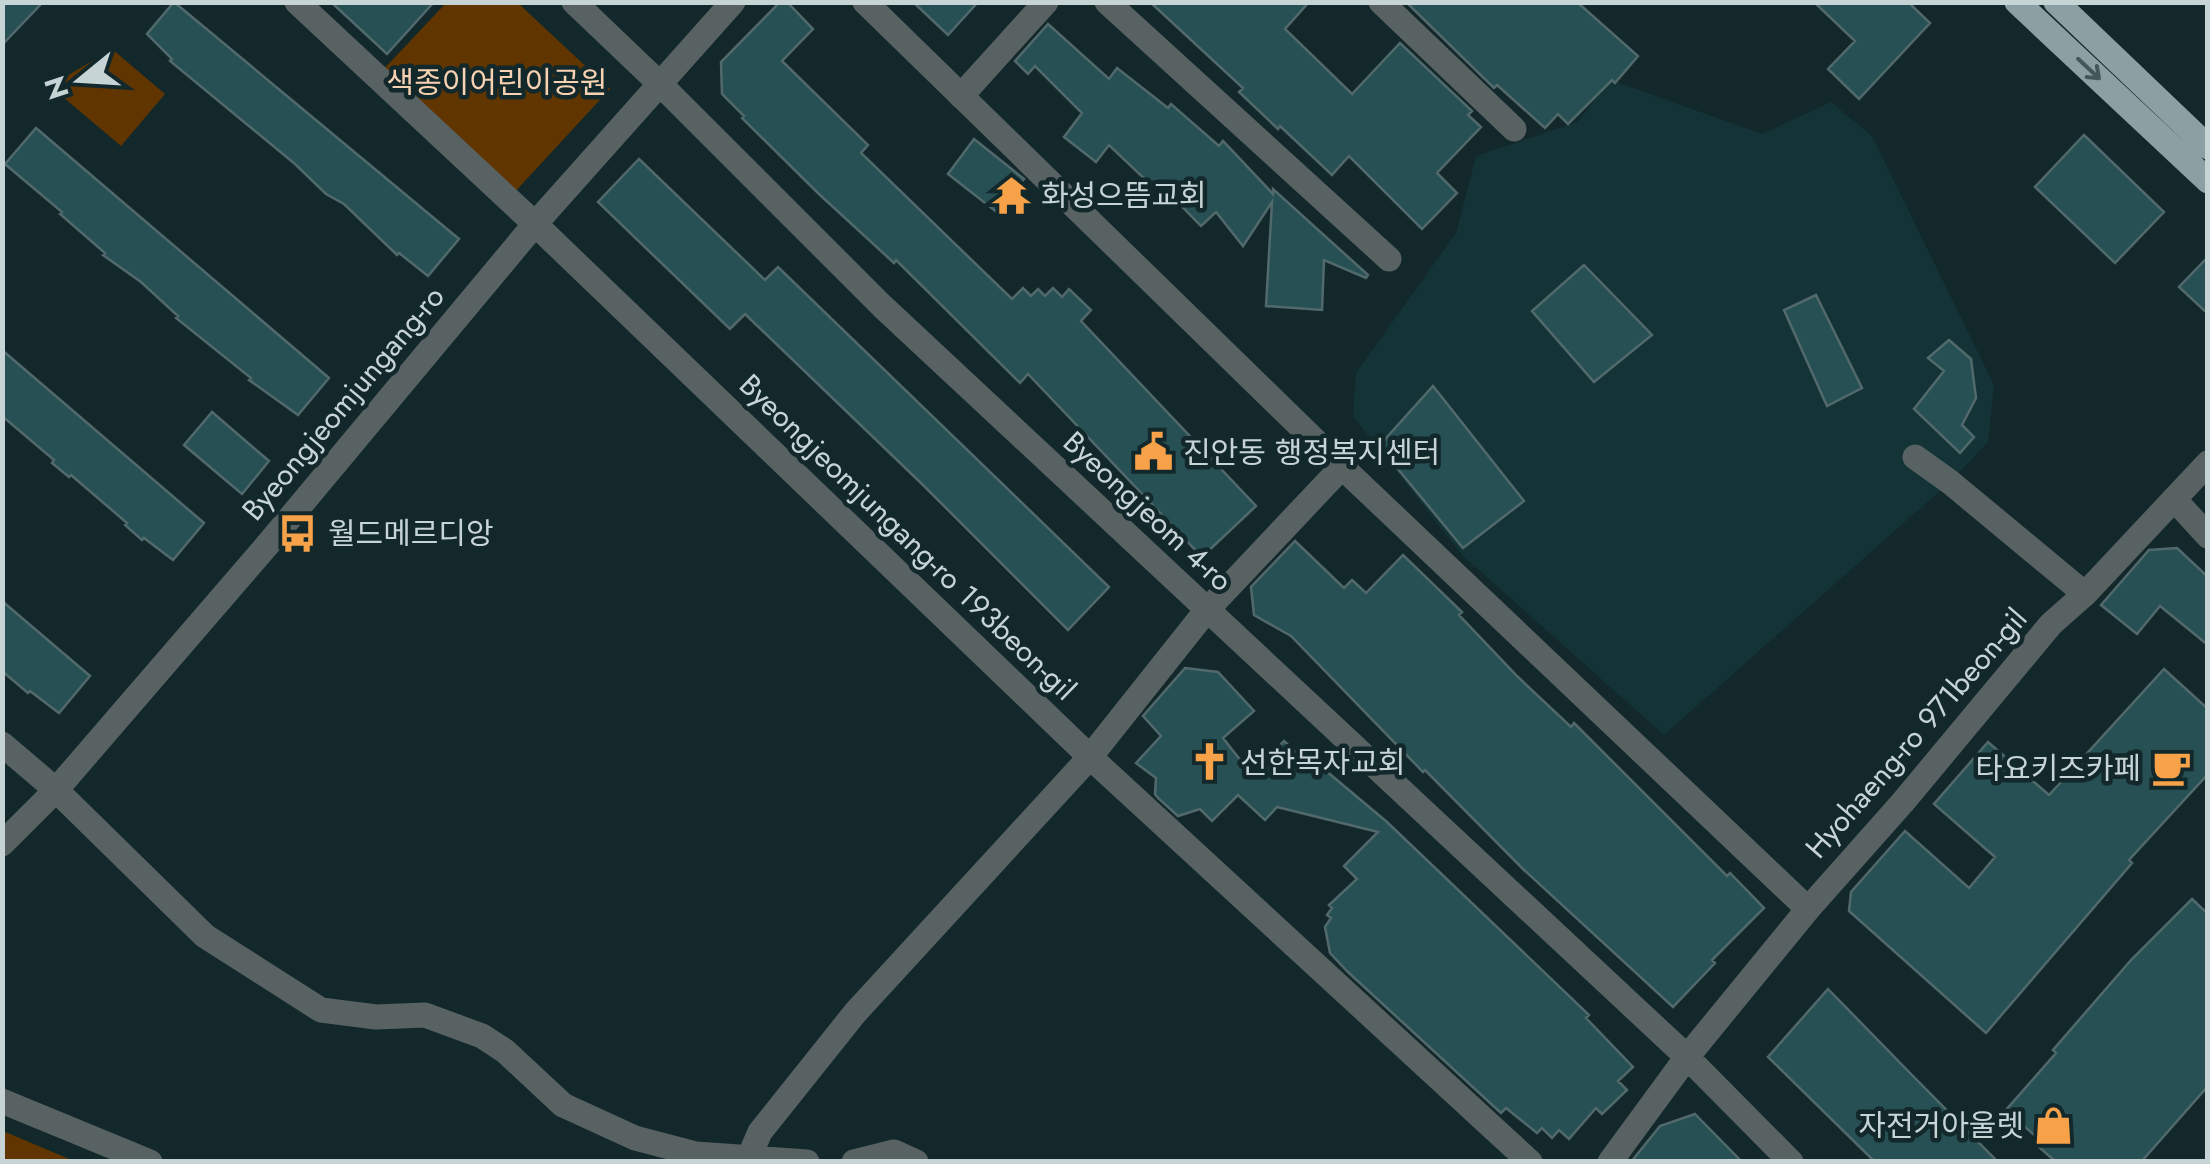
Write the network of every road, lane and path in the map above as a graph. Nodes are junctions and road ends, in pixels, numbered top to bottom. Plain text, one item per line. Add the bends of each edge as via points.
1 (296, 2) edge
2 (574, 2) edge
3 (733, 2) edge
4 (866, 2) edge
5 (1046, 2) edge
6 (1107, 2) edge
7 (1380, 2) edge
8 (2018, 2) edge
9 (2056, 2) edge
10 (662, 85) junction
11 (962, 96) junction
12 (1514, 129) dead end
13 (2208, 147) edge
14 (2208, 181) edge
15 (535, 224) junction
16 (1390, 260) dead end
17 (1915, 458) dead end
18 (2208, 463) edge
19 (1342, 467) junction
20 (2174, 499) junction
21 (2208, 536) edge
22 (2084, 594) junction
23 (1206, 611) junction
24 (2, 744) edge
25 (1090, 756) junction
26 (56, 790) junction
27 (2, 844) edge
28 (1808, 908) junction
29 (1687, 1057) junction
30 (2, 1101) edge
31 (746, 1160) edge
32 (150, 1162) edge
33 (807, 1162) edge
34 (854, 1162) edge
35 (916, 1162) edge
36 (1530, 1162) edge
37 (1610, 1162) edge
38 (1791, 1162) edge

1 - 15 street, Byeongjeomjungang-ro 193beon-gil
2 - 10 street, Byeongjeom 4-ro
3 - 10 street, Byeongjeomjungang-ro
4 - 11 street
5 - 11 street
6 - 16 street
7 - 12 street
8 -> 14 main road
9 - 13 main road
10 - 15 street, Byeongjeomjungang-ro
10 - 23 street, Byeongjeom 4-ro via 882,306
11 - 19 street
15 - 25 street, Byeongjeomjungang-ro 193beon-gil
15 - 26 street, Byeongjeomjungang-ro
17 - 22 street
18 - 20 street, Hyohaeng-ro 971beon-gil
19 - 23 street
19 - 28 street
20 - 21 street
20 - 22 street, Hyohaeng-ro 971beon-gil
22 - 28 street, Hyohaeng-ro 971beon-gil
23 - 25 street
23 - 29 street, Byeongjeom 4-ro
24 - 26 street
25 - 31 street via 855,1013 760,1132
25 - 36 street, Byeongjeomjungang-ro 193beon-gil
26 - 27 street, Byeongjeomjungang-ro
26 - 31 street via 205,936 321,1010 425,1015 482,1036 562,1105 635,1138
28 - 29 street, Hyohaeng-ro 971beon-gil
29 - 37 street
29 - 38 street, Byeongjeom 4-ro
30 - 32 street
31 - 33 street
34 - 35 street via 894,1152

